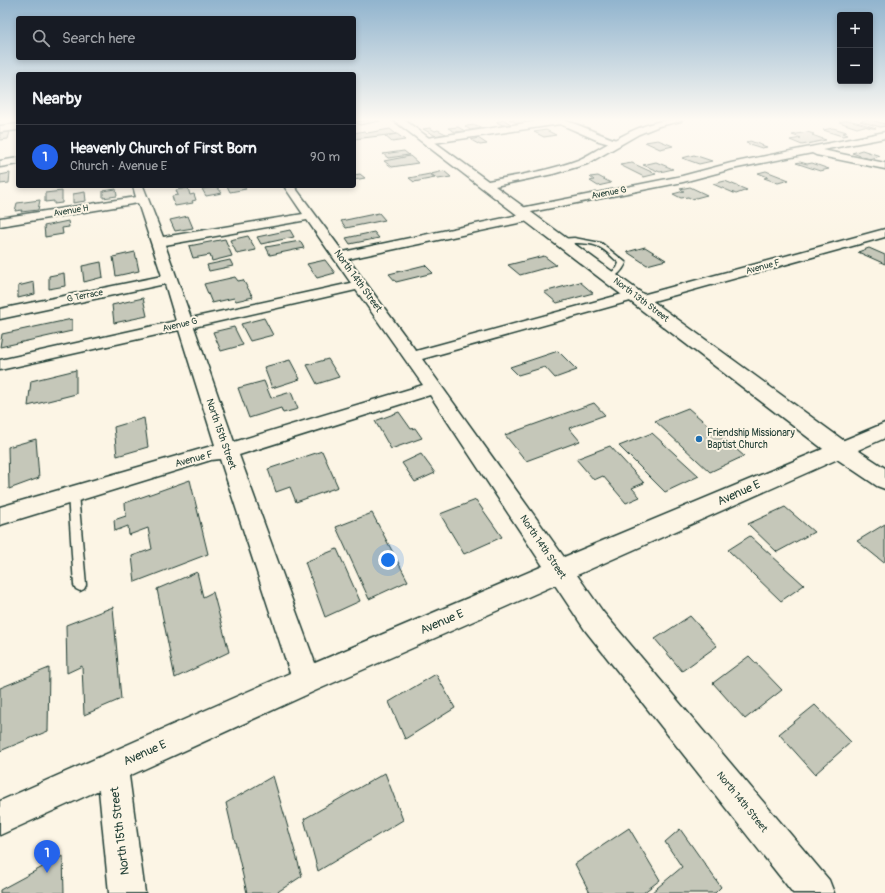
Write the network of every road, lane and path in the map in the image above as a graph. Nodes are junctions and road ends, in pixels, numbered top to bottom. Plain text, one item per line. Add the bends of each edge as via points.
1 (16, 161) edge
2 (453, 161) edge
3 (585, 161) edge
4 (757, 161) edge
5 (859, 161) edge
6 (0, 164) edge
7 (885, 166) edge
8 (485, 185) junction
9 (290, 188) edge
10 (143, 190) edge
11 (524, 214) junction
12 (311, 216) junction
13 (0, 222) edge
14 (885, 233) edge
15 (158, 242) junction
16 (340, 257) junction
17 (170, 279) junction
18 (361, 285) junction
19 (638, 298) junction
20 (0, 314) edge
21 (184, 324) junction
22 (412, 357) junction
23 (0, 365) edge
24 (434, 388) junction
25 (885, 430) edge
26 (840, 449) junction
27 (227, 451) junction
28 (885, 480) edge
29 (73, 494) junction
30 (0, 516) edge
31 (560, 572) junction
32 (80, 585) dead end
33 (307, 680) junction
34 (112, 768) junction
35 (0, 818) edge
36 (127, 893) edge
37 (816, 893) edge

1 - 6 street
2 - 8 street, North 13th Street
3 - 8 street via 553,171
4 - 11 street, Avenue G
5 - 7 street
8 - 11 street, North 13th Street
9 - 12 street, North 14th Street
10 - 13 street, Avenue H
10 - 15 street, North 15th Street
11 - 16 street, Avenue G
11 - 19 street, North 13th Street
12 - 15 street
12 - 16 street, North 14th Street
14 - 19 street, Avenue F
15 - 17 street, North 15th Street
16 - 18 street, North 14th Street
17 - 20 street, G Terrace
17 - 21 street, North 15th Street
18 - 21 street, Avenue G
18 - 22 street, North 14th Street
19 - 22 street, Avenue F
19 - 26 street, North 13th Street
21 - 23 street, Avenue G
21 - 27 street, North 15th Street
22 - 24 street, North 14th Street
24 - 27 street, Avenue F
24 - 31 street, North 14th Street
25 - 26 street, Avenue E
26 - 28 street, North 13th Street
26 - 31 street, Avenue E
27 - 29 street, Avenue F via 211,453
27 - 33 street, North 15th Street
29 - 30 street, Avenue F
29 - 32 lane
31 - 33 street, Avenue E
31 - 37 street, North 14th Street via 594,621
33 - 34 street, Avenue E
34 - 35 street, Avenue E
34 - 36 street, North 15th Street

